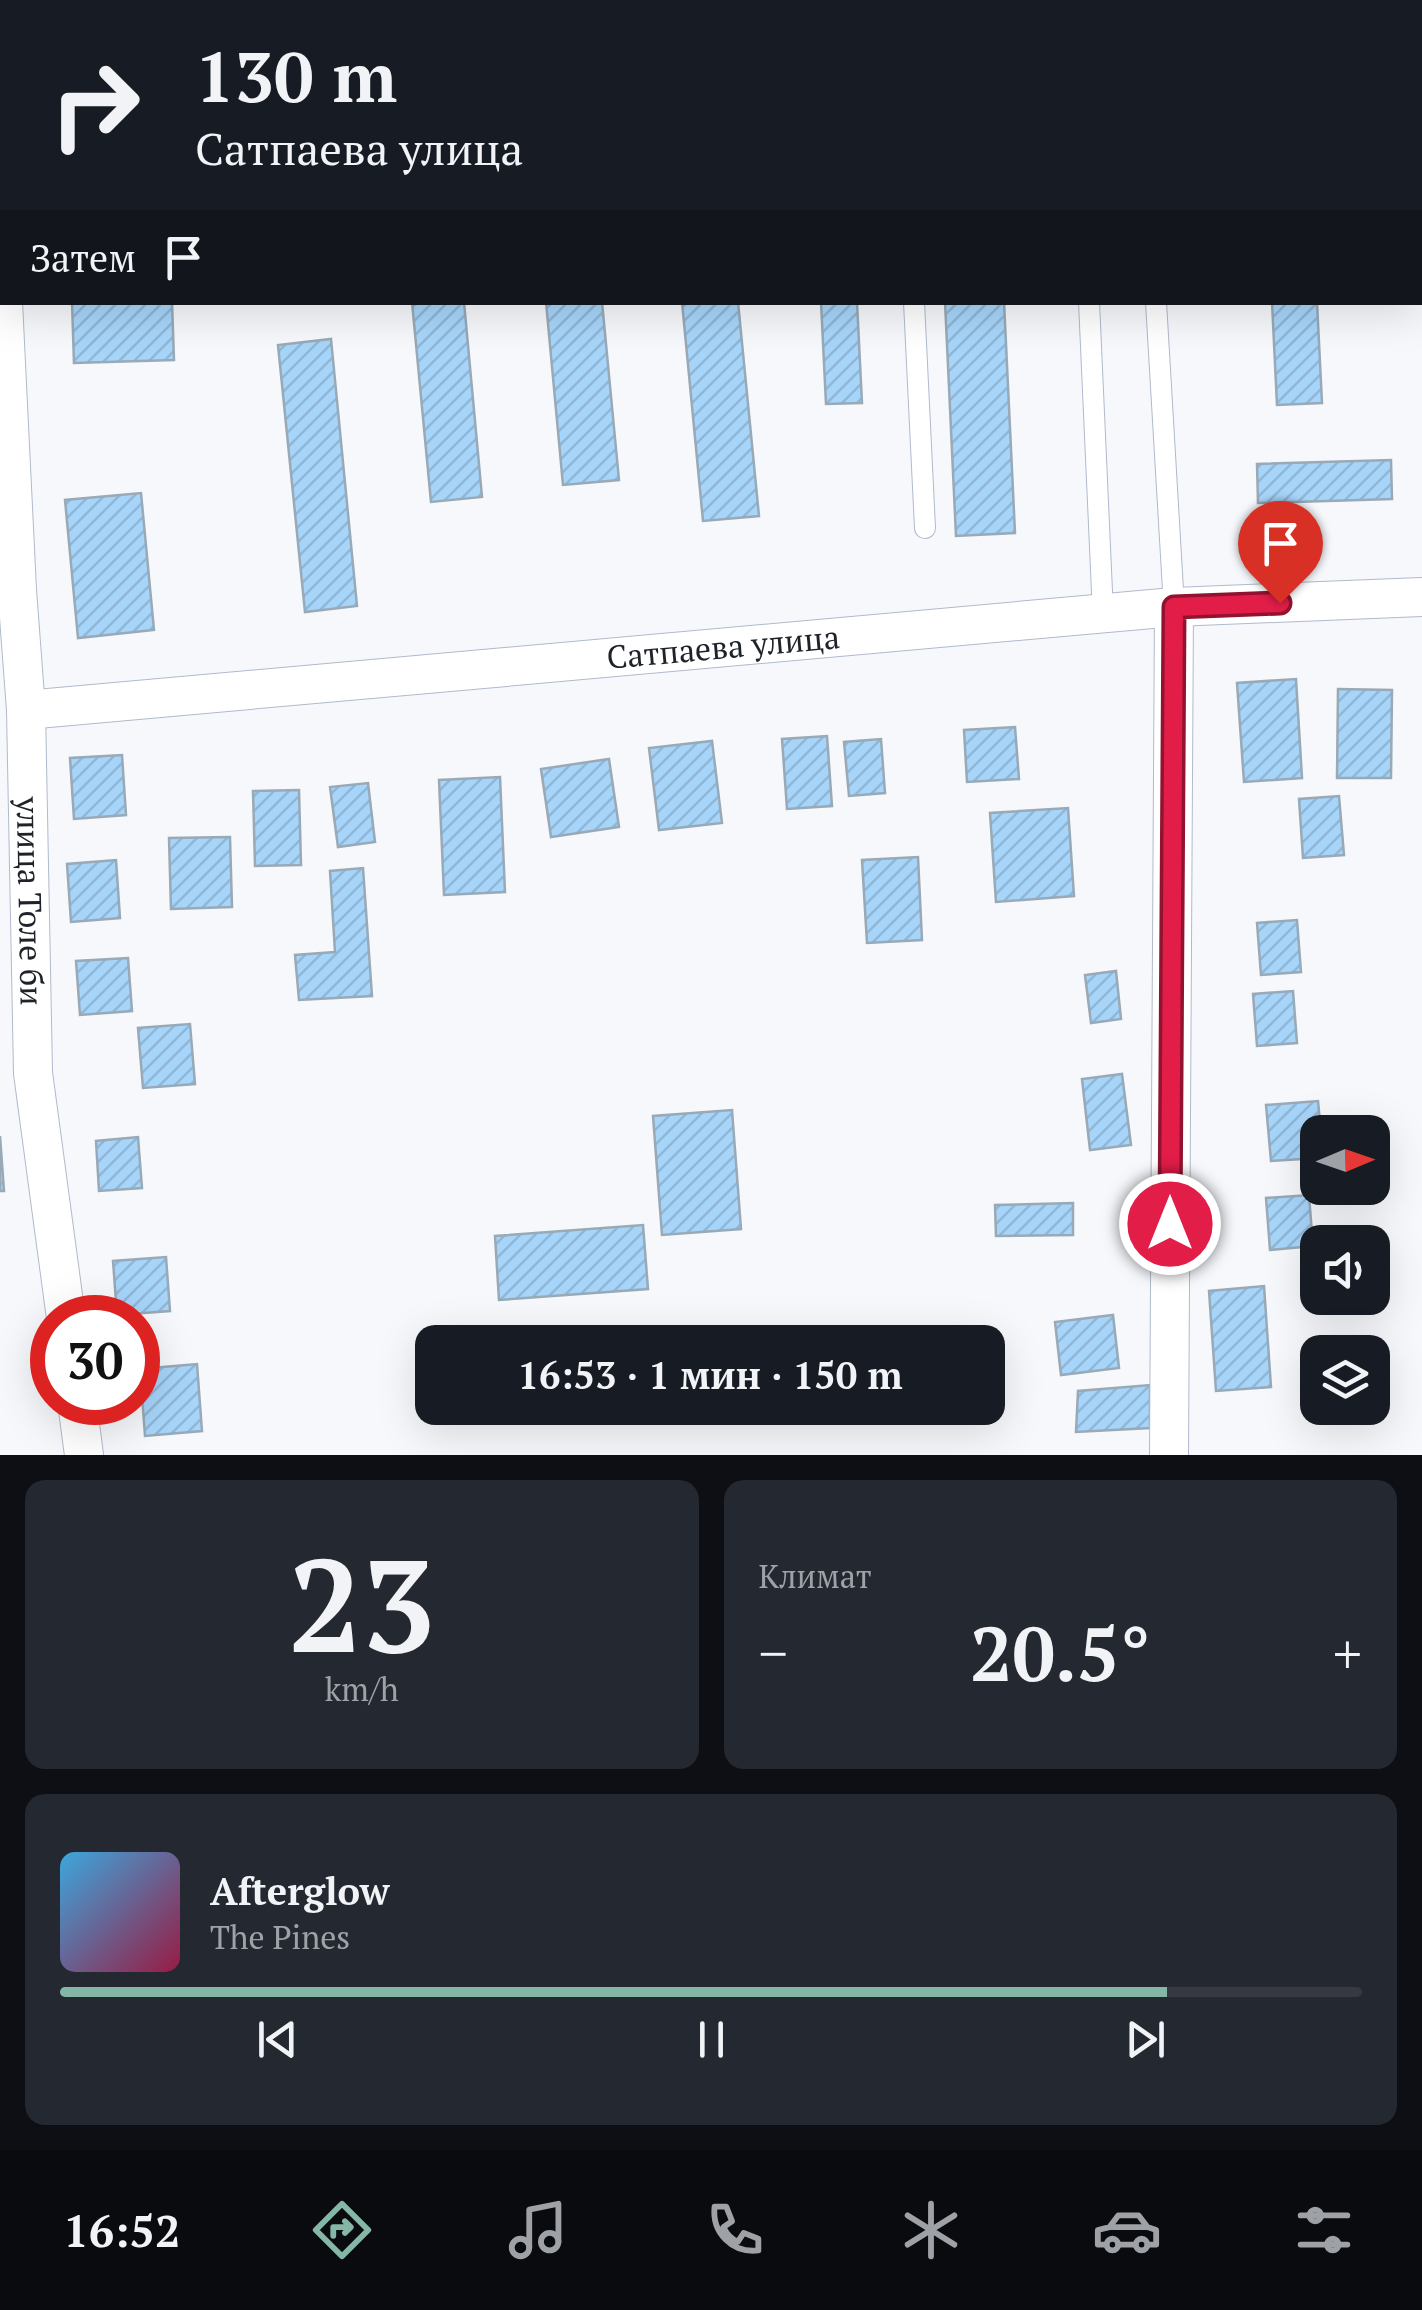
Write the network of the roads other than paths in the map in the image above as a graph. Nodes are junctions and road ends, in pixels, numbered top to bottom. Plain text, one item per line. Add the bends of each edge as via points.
1 (3, 305) edge
2 (914, 305) edge
3 (1088, 305) edge
4 (1156, 305) edge
5 (925, 528) dead end
6 (8, 590) edge
7 (1422, 597) edge
8 (1174, 607) junction
9 (1103, 614) junction
10 (26, 710) junction
11 (17, 1074) edge
12 (61, 1295) edge
13 (80, 1425) edge
14 (84, 1455) edge
15 (1169, 1455) edge

1 - 6 street, улица Толе би
2 - 5 lane
3 - 9 lane
4 - 8 lane
6 - 10 street, улица Толе би
7 - 8 street, Сатпаева улица
8 - 9 street, Сатпаева улица
8 - 15 street
9 - 10 street, Сатпаева улица
10 - 11 street, улица Толе би
11 - 12 street, улица Толе би
13 - 14 street

